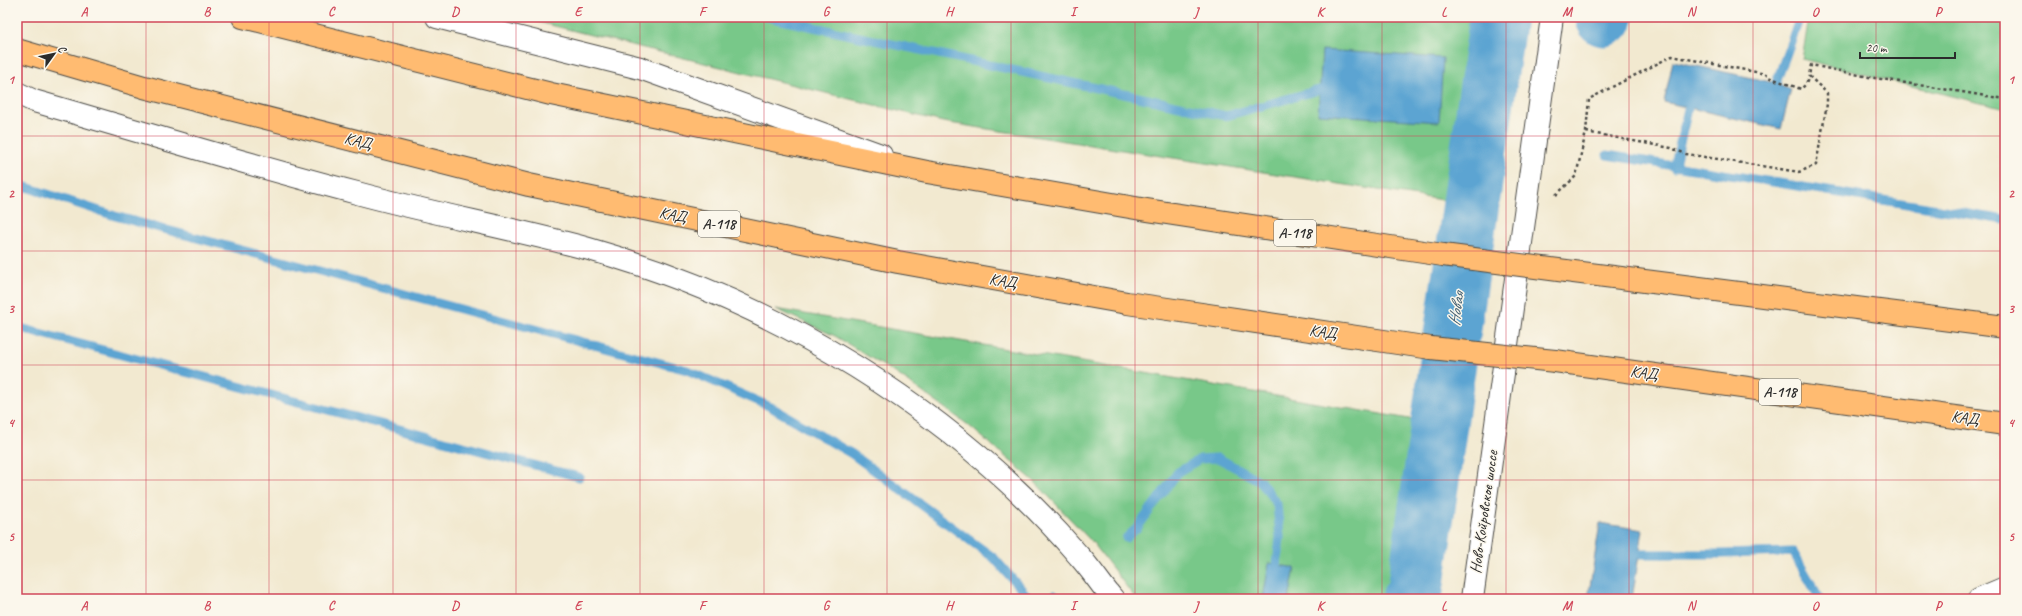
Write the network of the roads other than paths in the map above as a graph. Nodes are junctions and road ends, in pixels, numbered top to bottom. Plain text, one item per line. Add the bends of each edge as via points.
1 (243, 17) edge
2 (437, 17) edge
3 (1552, 17) edge
4 (17, 50) edge
5 (17, 93) edge
6 (927, 172) junction
7 (2005, 327) edge
8 (2005, 424) edge
9 (2005, 588) edge
10 (1113, 599) edge
11 (1472, 599) edge
12 (1979, 599) edge

1 - 6 highway, А-118 via 550,94
2 - 6 street via 640,68
3 - 11 street, Ново-Койровское шоссе
4 - 8 highway, КАД / А-118, bridge via 144,87 552,190 898,262 1127,303 1432,348 1555,361
5 - 10 street via 34,101 357,193 590,250 716,294 803,335 850,361 963,443 1024,498 1079,555
6 - 7 highway, А-118, bridge via 1147,210 1443,255
9 - 12 street

